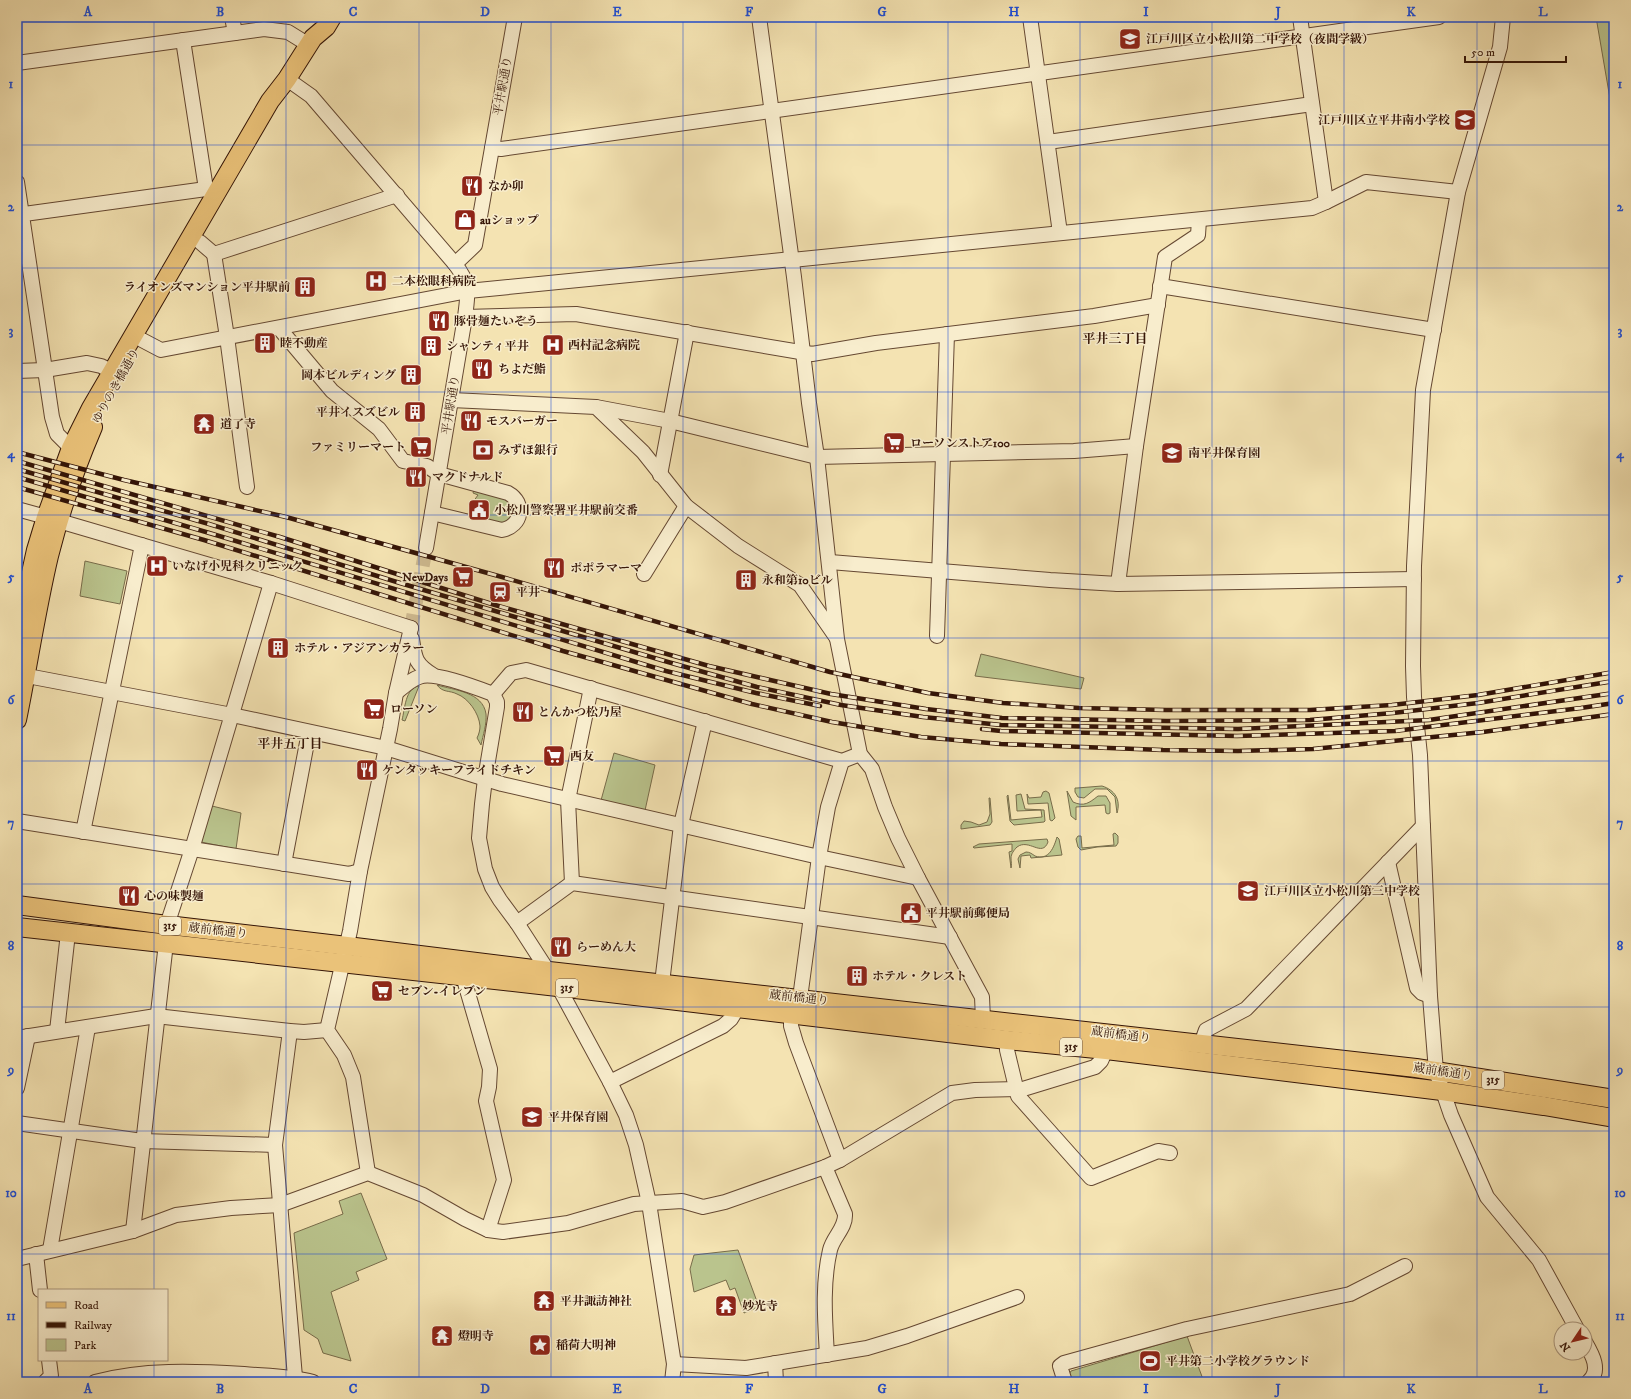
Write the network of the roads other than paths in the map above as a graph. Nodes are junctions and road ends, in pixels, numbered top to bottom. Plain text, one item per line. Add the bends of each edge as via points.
1 (232, 17) edge
2 (318, 17) edge
3 (332, 17) edge
4 (515, 17) edge
5 (759, 17) edge
6 (1030, 17) edge
7 (1300, 17) edge
8 (1439, 17) edge
9 (1503, 17) edge
10 (234, 33) junction
11 (1303, 37) junction
12 (184, 40) junction
13 (311, 41) junction
14 (17, 63) edge
15 (1038, 73) junction
16 (287, 80) junction
17 (1312, 104) junction
18 (772, 110) junction
19 (1048, 142) junction
20 (492, 148) junction
21 (17, 182) edge
22 (211, 191) junction
23 (1458, 192) junction
24 (397, 195) junction
25 (1326, 202) junction
26 (19, 215) edge
27 (1199, 220) junction
28 (1060, 233) junction
29 (200, 242) junction
30 (214, 254) junction
31 (792, 260) junction
32 (455, 264) junction
33 (1160, 286) junction
34 (468, 291) junction
35 (1158, 305) junction
36 (465, 317) junction
37 (279, 328) junction
38 (1434, 330) junction
39 (687, 332) junction
40 (947, 334) junction
41 (227, 337) junction
42 (142, 340) junction
43 (804, 353) junction
44 (45, 370) junction
45 (17, 371) edge
46 (111, 371) junction
47 (451, 400) junction
48 (596, 407) junction
49 (670, 421) junction
50 (1136, 446) junction
51 (71, 448) junction
52 (943, 454) junction
53 (817, 457) junction
54 (439, 474) junction
55 (660, 475) junction
56 (247, 487) dead end
57 (686, 506) junction
58 (17, 509) edge
59 (432, 513) junction
60 (52, 519) junction
61 (142, 545) junction
62 (426, 548) tunnel mouth
63 (830, 562) junction
64 (940, 571) junction
65 (644, 574) dead end
66 (1414, 579) junction
67 (271, 583) junction
68 (1118, 584) junction
69 (411, 628) junction
70 (937, 636) dead end
71 (17, 637) edge
72 (837, 639) junction
73 (21, 675) edge
74 (433, 675) junction
75 (591, 688) junction
76 (111, 692) junction
77 (396, 693) junction
78 (493, 694) junction
79 (232, 715) junction
80 (17, 720) edge
81 (705, 721) junction
82 (309, 732) junction
83 (386, 748) junction
84 (860, 754) junction
85 (842, 761) junction
86 (485, 779) junction
87 (568, 800) junction
88 (17, 821) edge
89 (681, 825) junction
90 (1423, 826) junction
91 (83, 832) junction
92 (192, 849) junction
93 (819, 857) junction
94 (1388, 862) junction
95 (284, 864) junction
96 (360, 871) junction
97 (918, 878) junction
98 (572, 883) junction
99 (673, 897) junction
100 (17, 906) edge
101 (812, 916) junction
102 (517, 923) junction
103 (167, 925) junction
104 (17, 927) edge
105 (68, 933) junction
106 (950, 937) junction
107 (166, 943) junction
108 (322, 952) junction
109 (350, 952) junction
110 (549, 971) junction
111 (463, 976) junction
112 (662, 983) junction
113 (559, 988) junction
114 (1430, 996) junction
115 (800, 998) junction
116 (737, 1009) junction
117 (792, 1015) junction
118 (156, 1016) junction
119 (983, 1019) junction
120 (88, 1027) junction
121 (327, 1030) junction
122 (57, 1031) junction
123 (290, 1031) junction
124 (23, 1037) edge
125 (1006, 1040) junction
126 (1201, 1044) junction
127 (1106, 1050) junction
128 (1436, 1071) junction
129 (610, 1082) junction
130 (17, 1088) edge
131 (1017, 1089) junction
132 (1442, 1091) junction
133 (1547, 1097) junction
134 (1614, 1099) edge
135 (1614, 1118) edge
136 (17, 1123) edge
137 (71, 1131) junction
138 (142, 1141) junction
139 (275, 1145) junction
140 (1170, 1153) dead end
141 (840, 1160) junction
142 (825, 1167) junction
143 (368, 1173) junction
144 (649, 1203) junction
145 (280, 1205) junction
146 (488, 1230) junction
147 (133, 1231) junction
148 (50, 1250) junction
149 (36, 1254) junction
150 (17, 1259) edge
151 (1405, 1266) dead end
152 (40, 1289) edge
153 (1017, 1297) dead end
154 (1573, 1321) edge
155 (827, 1355) junction
156 (1593, 1360) edge
157 (49, 1361) edge
158 (774, 1363) junction
159 (674, 1364) junction
160 (295, 1377) junction
161 (45, 1382) edge
162 (94, 1382) edge
163 (313, 1382) edge
164 (672, 1382) edge
165 (776, 1382) edge
166 (1065, 1382) edge
167 (1588, 1382) edge

1 - 10 street
2 - 13 main road
3 - 13 main road via 326,27
4 - 20 street, 平井駅通り
5 - 18 street
6 - 15 street
7 - 11 street
8 - 11 street
9 - 23 street via 1500,46
10 - 12 street
10 - 13 street via 264,29 280,30
11 - 15 street
11 - 17 street
12 - 14 street
12 - 22 street
13 - 16 main road, ゆりのき橋通り
15 - 18 street
15 - 19 street
16 - 22 main road, ゆりのき橋通り via 270,101
16 - 24 street, 平井駅通り via 311,96
16 - 29 main road, ゆりのき橋通り via 278,106
17 - 19 street
17 - 25 street
18 - 20 street via 501,149
18 - 31 street
19 - 28 street
20 - 32 street, 平井駅通り via 475,245
21 - 26 street
22 - 26 street
22 - 46 main road, ゆりのき橋通り
23 - 25 street via 1366,182
23 - 38 street
24 - 30 street
24 - 32 street, 平井駅通り
25 - 27 street via 1312,208
26 - 44 street
27 - 28 street
27 - 33 street via 1198,235 1165,257
28 - 31 street
29 - 30 street
29 - 42 main road, ゆりのき橋通り
30 - 41 street
31 - 34 street
31 - 43 street
32 - 34 street, 平井駅通り via 464,276
33 - 35 street
33 - 38 street
34 - 36 street, 平井駅通り
34 - 37 street
35 - 40 street via 1094,316
35 - 50 street
36 - 39 street via 576,314
36 - 47 street, 平井駅通り
37 - 41 street
37 - 54 street via 332,391 379,429 402,461 427,466
38 - 66 street via 1423,390
39 - 43 street
39 - 49 street
40 - 43 street via 812,354
40 - 52 street
41 - 42 street via 161,350
41 - 56 street
42 - 60 main road, ゆりのき橋通り via 100,412
43 - 53 street
44 - 45 street
44 - 46 street via 87,363
44 - 51 street via 57,434
46 - 51 main road, ゆりのき橋通り
47 - 48 street
47 - 54 street, 平井駅通り
48 - 49 street
48 - 55 street via 643,452
49 - 53 street
49 - 55 street
50 - 52 street via 1074,452
50 - 68 street
51 - 60 main road, ゆりのき橋通り
52 - 53 street
52 - 64 street
53 - 63 street
54 - 59 street, 平井駅通り
54 - 59 street via 508,493 514,496 520,507 514,525 502,530
55 - 57 street
57 - 65 street
57 - 72 street via 738,546 800,585
58 - 60 street
59 - 62 street, 平井駅通り
60 - 61 street
60 - 71 main road, ゆりのき橋通り via 36,550
60 - 73 main road, ゆりのき橋通り via 49,556
61 - 67 street
61 - 76 street
63 - 64 street
63 - 72 street
64 - 68 street
64 - 70 street
66 - 68 street
66 - 90 street via 1413,682
67 - 69 street
67 - 79 street
69 - 74 street via 415,658
69 - 77 street
72 - 84 street
73 - 76 street
73 - 80 main road, ゆりのき橋通り
74 - 77 street via 419,676
74 - 78 street
75 - 78 street via 526,670 511,673
75 - 81 street
75 - 87 street
76 - 79 street
76 - 91 street
77 - 83 street
78 - 86 street via 498,707
79 - 82 street
79 - 92 street
81 - 85 street
81 - 89 street
82 - 83 street
82 - 95 street
83 - 86 street
83 - 96 street
84 - 85 street
84 - 97 street via 872,769 885,807
85 - 93 street via 828,807
86 - 87 street
86 - 102 street via 480,838 482,858 492,887
87 - 89 street
87 - 98 street
88 - 91 street
89 - 93 street
89 - 99 street
90 - 94 street
90 - 114 street
91 - 92 street
92 - 95 street
92 - 103 street
93 - 97 street
93 - 101 street
94 - 114 street via 1417,988
94 - 126 street via 1246,1009 1206,1030
95 - 96 street via 349,874
96 - 109 street
97 - 106 street
98 - 99 street
98 - 102 street
99 - 101 street
99 - 112 street
100 - 103 main road, 蔵前橋通り / 315
101 - 106 street
101 - 115 street
102 - 110 street
103 - 108 main road, 蔵前橋通り / 315
104 - 105 main road, 蔵前橋通り / 315
105 - 107 main road, 蔵前橋通り / 315
105 - 122 street
106 - 119 street via 982,997
107 - 108 main road, 蔵前橋通り / 315
107 - 118 street
108 - 109 main road, 315
109 - 110 main road, 315
109 - 111 main road, 315 via 369,966
109 - 121 street
110 - 112 main road, 蔵前橋通り / 315
110 - 113 street
111 - 113 main road, 315
111 - 146 street via 490,1069 486,1101 504,1180
112 - 115 main road, 蔵前橋通り / 315
113 - 116 main road, 蔵前橋通り / 315
113 - 129 street
114 - 128 street
115 - 119 main road, 蔵前橋通り / 315
116 - 117 main road, 蔵前橋通り / 315
116 - 129 street via 723,1026
117 - 125 main road, 蔵前橋通り / 315
117 - 141 street via 791,1026 796,1043
118 - 120 street
118 - 123 street
118 - 138 street
119 - 126 main road, 蔵前橋通り / 315
120 - 122 street
120 - 137 street
121 - 123 street
121 - 143 street via 344,1056 352,1077
122 - 124 street
123 - 139 street
124 - 130 street
125 - 127 main road, 蔵前橋通り / 315
125 - 131 street
126 - 128 main road, 蔵前橋通り / 315
127 - 131 street via 1095,1067
127 - 132 main road, 蔵前橋通り / 315
128 - 132 street
128 - 133 main road, 蔵前橋通り / 315
129 - 144 street via 626,1115 636,1145
131 - 140 street via 1018,1096 1091,1178 1158,1151
131 - 141 street via 952,1093
132 - 133 main road, 蔵前橋通り / 315
132 - 154 street via 1486,1197 1539,1260
133 - 134 main road, 蔵前橋通り / 315
133 - 135 main road, 蔵前橋通り / 315
136 - 137 street
137 - 138 street
137 - 148 street
138 - 139 street
138 - 147 street
139 - 145 street
141 - 142 street
142 - 144 street via 704,1207 682,1201
142 - 155 street via 845,1214 841,1230 830,1248 826,1273
143 - 145 street
143 - 146 street via 423,1195 465,1220
144 - 146 street via 634,1204 568,1223 503,1232
144 - 159 street
145 - 147 street via 176,1215
145 - 160 street
147 - 148 street
148 - 149 street
149 - 150 street
149 - 152 street
151 - 166 street via 1350,1294 1187,1329 1064,1363 1060,1366
153 - 155 street via 907,1336 866,1348
155 - 158 street
156 - 167 street via 1595,1364 1592,1379
157 - 161 street via 51,1376
158 - 159 street via 746,1368
158 - 165 street
159 - 164 street
160 - 162 street via 190,1371 118,1376
160 - 163 street

